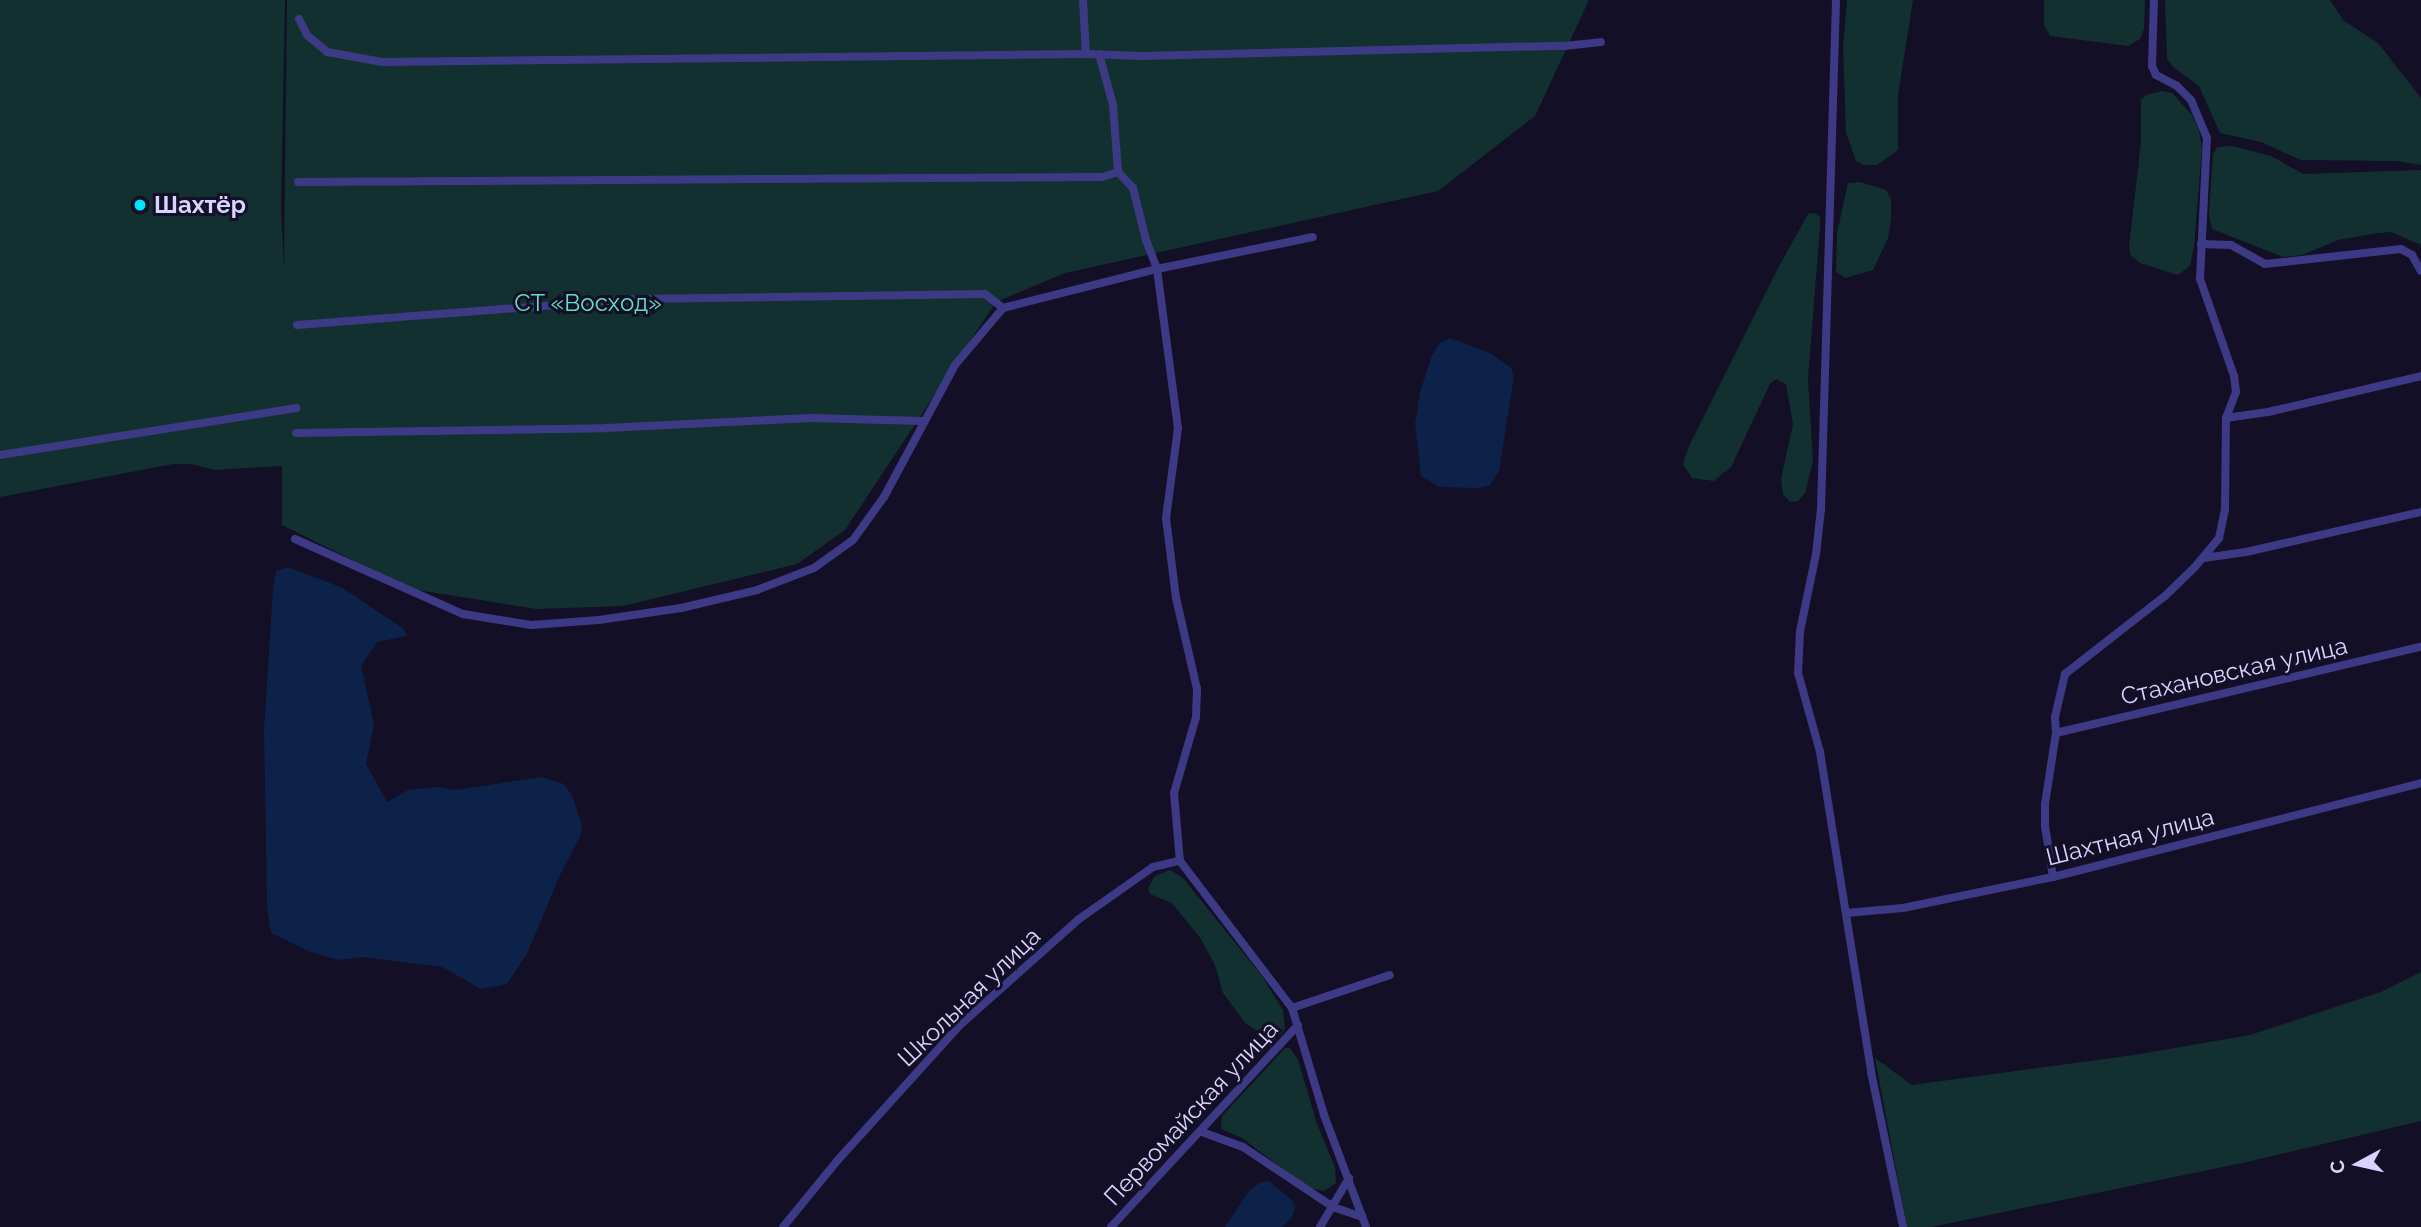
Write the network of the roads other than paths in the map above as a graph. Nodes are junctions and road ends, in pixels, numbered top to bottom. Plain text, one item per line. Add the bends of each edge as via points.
1 (1083, 0) edge
2 (1836, 0) edge
3 (2154, 0) edge
4 (299, 19) dead end
5 (1601, 42) dead end
6 (1086, 54) junction
7 (1099, 54) junction
8 (1118, 172) junction
9 (298, 182) dead end
10 (1313, 237) dead end
11 (2201, 244) junction
12 (1157, 269) junction
13 (2421, 271) edge
14 (1003, 307) junction
15 (297, 325) dead end
16 (2421, 376) edge
17 (296, 408) dead end
18 (2226, 418) junction
19 (922, 421) junction
20 (296, 433) dead end
21 (0, 456) edge
22 (2421, 512) edge
23 (295, 539) dead end
24 (2204, 558) junction
25 (2421, 647) edge
26 (2056, 733) junction
27 (2421, 783) edge
28 (1180, 861) junction
29 (2053, 877) junction
30 (1846, 913) junction
31 (1390, 975) dead end
32 (1292, 1008) junction
33 (1298, 1026) junction
34 (1202, 1132) junction
35 (1349, 1178) junction
36 (1333, 1207) junction
37 (1362, 1217) junction
38 (783, 1227) edge
39 (1111, 1227) edge
40 (1320, 1227) edge
41 (1366, 1227) edge
42 (1903, 1227) edge

1 - 6 street
2 - 30 street via 1821,509 1800,631 1798,673 1816,728
3 - 11 street via 2152,65 2156,75 2177,86 2190,100 2207,138
4 - 6 street via 307,34 327,52 382,62
5 - 7 street
6 - 7 street
7 - 8 street via 1112,105
8 - 9 street via 1102,177
8 - 12 street via 1133,188
10 - 12 street
11 - 13 street via 2231,245 2265,264 2392,248 2412,255
11 - 18 street via 2202,289 2234,376 2234,404
12 - 14 street
12 - 28 street via 1178,428 1166,518 1176,598 1197,689 1196,717 1174,793
14 - 15 street via 985,295 635,299
14 - 19 street via 955,365
16 - 18 street
17 - 21 street
18 - 24 street via 2223,525
19 - 20 street via 811,418 606,428
19 - 23 street via 884,497 853,540 814,568 757,590 681,608 531,625 463,614
22 - 24 street
24 - 26 street via 2165,596 2065,674
25 - 26 street, Стахановская улица
26 - 29 street via 2045,826
27 - 29 street, Шахтная улица
28 - 32 street
28 - 38 street, Школьная улица via 1153,867 1079,919 960,1025 836,1161
29 - 30 street, Шахтная улица via 1903,908
30 - 42 street via 1871,1072
31 - 32 street, Первомайская улица
32 - 33 street
33 - 34 street, Первомайская улица
33 - 35 street via 1324,1115
34 - 36 street via 1243,1147
34 - 39 street, Первомайская улица
35 - 36 street
35 - 37 street
36 - 37 street
36 - 40 street
37 - 41 street

